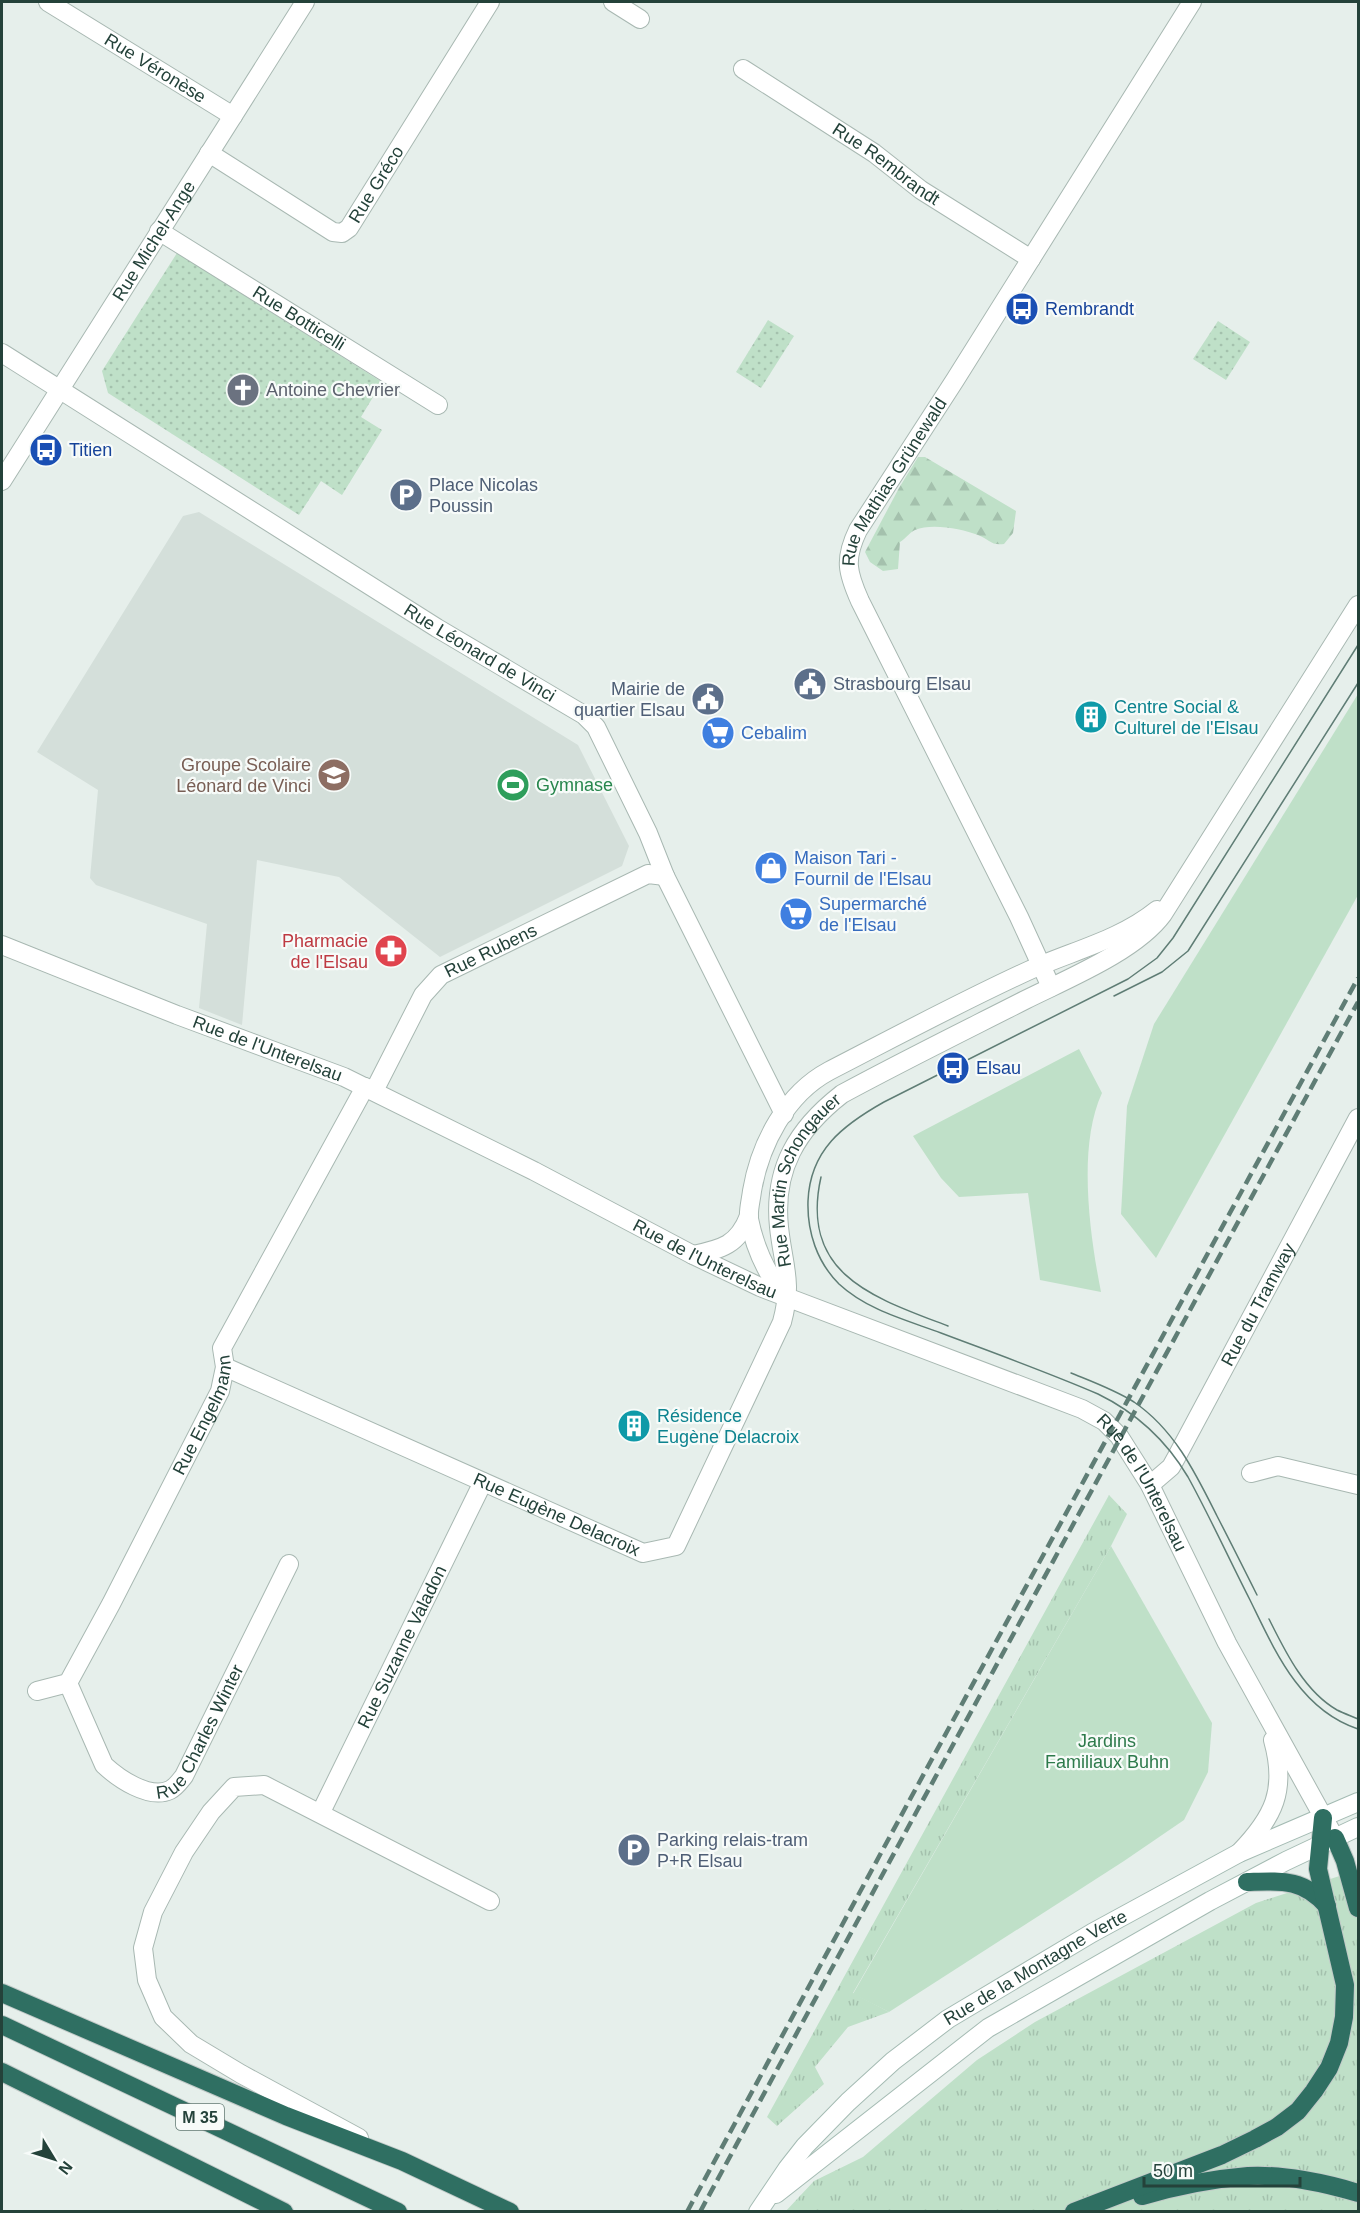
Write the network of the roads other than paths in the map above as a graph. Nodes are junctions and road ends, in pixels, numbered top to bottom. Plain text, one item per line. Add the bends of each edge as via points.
1 (48, 2) edge
2 (81, 2) edge
3 (305, 2) edge
4 (490, 2) edge
5 (613, 2) edge
6 (1192, 2) edge
7 (640, 19) dead end
8 (78, 20) junction
9 (743, 69) dead end
10 (233, 116) junction
11 (209, 153) junction
12 (159, 231) junction
13 (1031, 259) junction
14 (2, 353) edge
15 (61, 389) junction
16 (438, 405) dead end
17 (2, 481) edge
18 (1359, 605) edge
19 (666, 876) junction
20 (1181, 886) junction
21 (2, 945) edge
22 (1042, 965) junction
23 (1052, 987) junction
24 (370, 1089) junction
25 (783, 1114) junction
26 (1359, 1118) edge
27 (749, 1216) junction
28 (693, 1255) junction
29 (787, 1298) junction
30 (225, 1367) junction
31 (1251, 1473) dead end
32 (483, 1482) junction
33 (1150, 1485) junction
34 (1359, 1485) edge
35 (289, 1564) dead end
36 (68, 1683) junction
37 (37, 1691) dead end
38 (1267, 1718) junction
39 (1359, 1802) edge
40 (321, 1812) junction
41 (1323, 1818) junction
42 (1359, 1827) edge
43 (1327, 1841) junction
44 (1239, 1853) junction
45 (1247, 1882) junction
46 (490, 1901) dead end
47 (1327, 1906) junction
48 (1359, 1908) edge
49 (2, 1993) edge
50 (2, 2025) edge
51 (2, 2072) edge
52 (402, 2161) junction
53 (1359, 2193) edge
54 (761, 2208) edge
55 (284, 2211) edge
56 (398, 2211) edge
57 (510, 2211) edge
58 (1074, 2211) edge
59 (1083, 2211) edge

1 - 8 street, Rue Véronèse
2 - 8 street
3 - 10 street, Rue Michel-Ange
4 - 11 street, Rue Gréco via 350,228 342,233 333,232
5 - 7 street
6 - 13 street, Rue Mathias Grünewald
8 - 10 street, Rue Véronèse
9 - 13 street, Rue Rembrandt
10 - 11 street, Rue Michel-Ange
11 - 12 street, Rue Michel-Ange
12 - 15 street, Rue Michel-Ange
12 - 16 street, Rue Botticelli
13 - 22 street, Rue Mathias Grünewald via 858,530 848,556 849,572 860,601
14 - 15 street, Rue Léonard de Vinci
15 - 17 street, Rue Michel-Ange
15 - 19 street, Rue Léonard de Vinci via 437,628 576,709 596,727
18 - 20 street, Rue Martin Schongauer
19 - 24 street, Rue Rubens via 648,874 441,975 423,995
19 - 25 street, Rue Léonard de Vinci
20 - 22 street, Rue Martin Schongauer via 1161,908 1130,928
20 - 23 street, Rue Martin Schongauer via 1146,934
21 - 24 street, Rue de l'Unterelsau
22 - 23 street, Rue Mathias Grünewald
22 - 25 street, Rue Martin Schongauer via 820,1076
23 - 29 street, Rue Martin Schongauer via 842,1094 805,1130 787,1160 780,1183 779,1228 789,1283
24 - 28 street, Rue de l'Unterelsau
24 - 30 street, Rue Engelmann via 222,1348
25 - 27 street, Rue Martin Schongauer via 760,1158
26 - 33 street, Rue du Tramway via 1171,1467
27 - 28 street via 735,1240
27 - 29 street, Rue Martin Schongauer via 760,1260
28 - 29 street, Rue de l'Unterelsau
29 - 32 street, Rue Eugène Delacroix via 782,1322 676,1546 643,1553
29 - 33 street, Rue de l'Unterelsau via 1091,1413 1119,1436
30 - 32 street, Rue Eugène Delacroix
30 - 36 street, Rue Engelmann via 220,1392
31 - 34 street via 1278,1466
32 - 40 street, Rue Suzanne Valadon
33 - 38 street, Rue de l'Unterelsau
35 - 36 street, Rue Charles Winter via 184,1776 169,1790 147,1790 104,1765
36 - 37 street
38 - 41 street, Rue de l'Unterelsau
38 - 44 street, Rue de l'Unterelsau via 1279,1765 1279,1787 1263,1827
39 - 41 street, Rue de la Montagne Verte
40 - 46 street
40 - 52 street via 264,1785 234,1787 184,1852 153,1912 143,1948 147,1980 164,2017 191,2044
41 - 43 street, Rue de l'Unterelsau
41 - 44 street, Rue de la Montagne Verte
42 - 43 street, Rue de la Montagne Verte
43 - 45 street, Rue de la Montagne Verte
43 - 47 highway via 1318,1869
43 - 48 highway via 1345,1861
44 - 54 street, Rue de la Montagne Verte via 1092,1933 948,2019 848,2102 799,2154
45 - 47 highway via 1298,1884
45 - 54 street, Rue de la Montagne Verte via 988,2028
47 - 58 highway via 1345,1985 1344,2017 1329,2068 1298,2111 1278,2127 1222,2155
49 - 52 highway via 286,2116
50 - 56 highway, M 35
51 - 55 highway, M 35
52 - 57 highway
53 - 59 highway via 1309,2182 1250,2176 1192,2184

